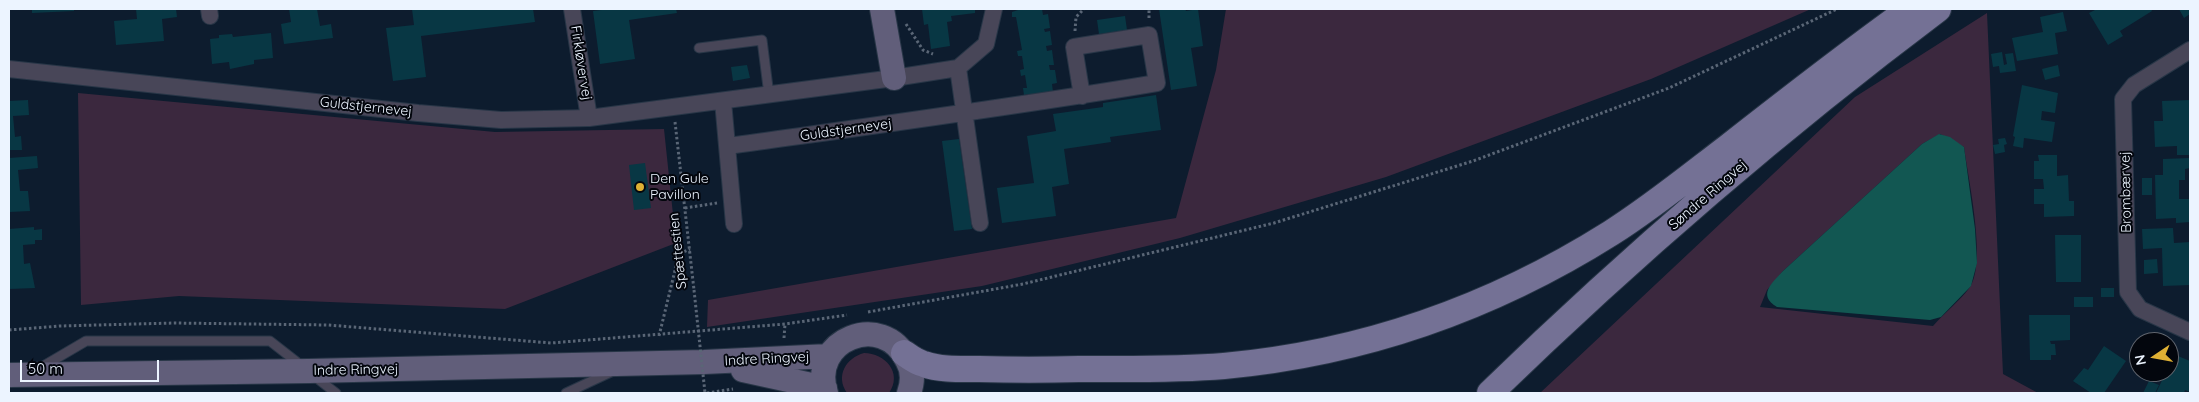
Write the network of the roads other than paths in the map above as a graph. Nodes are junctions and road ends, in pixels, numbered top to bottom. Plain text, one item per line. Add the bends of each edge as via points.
1 (572, 9) edge
2 (994, 9) edge
3 (1910, 9) edge
4 (1938, 9) edge
5 (892, 13) edge
6 (699, 48) dead end
7 (2190, 50) edge
8 (9, 69) edge
9 (951, 69) junction
10 (894, 78) junction
11 (768, 95) junction
12 (1082, 96) junction
13 (723, 101) junction
14 (963, 113) junction
15 (1800, 117) junction
16 (589, 118) junction
17 (728, 146) junction
18 (980, 223) dead end
19 (734, 224) dead end
20 (2190, 332) edge
21 (904, 353) junction
22 (829, 356) junction
23 (704, 362) junction
24 (628, 364) junction
25 (309, 371) junction
26 (19, 375) edge
27 (825, 391) edge
28 (911, 392) edge
29 (336, 393) edge
30 (566, 393) edge
31 (1490, 393) edge
32 (1516, 393) edge

1 - 16 street, Firkløvervej
2 - 9 street via 986,44
3 - 21 main road via 1683,182 1613,231 1506,292 1441,318 1367,341 1296,356 1224,366 961,369 926,365
4 - 15 main road, Søndre Ringvej
5 - 10 street
6 - 11 lane via 762,40
7 - 20 street, Brombærvej via 2134,85 2123,99 2128,292 2140,309
8 - 16 street, Guldstjernevej via 501,120
9 - 10 street, Guldstjernevej
9 - 14 street
10 - 11 street, Guldstjernevej
11 - 13 street, Guldstjernevej
12 - 12 street, Guldstjernevej via 1157,84 1149,35 1074,47
12 - 14 street, Guldstjernevej
13 - 16 street, Guldstjernevej
13 - 17 street
14 - 17 street, Guldstjernevej
14 - 18 street
15 - 31 main road, Søndre Ringvej via 1630,262
15 - 32 main road
17 - 19 street
21 - 22 street via 885,337 860,334 848,338
21 - 28 street via 910,365
22 - 23 street, Indre Ringvej
22 - 27 street via 823,377
23 - 24 street, Indre Ringvej
23 - 27 street, Indre Ringvej via 780,377
24 - 25 street, Indre Ringvej
24 - 30 lane
25 - 26 street, Indre Ringvej
25 - 26 lane via 270,342 86,341
25 - 29 lane

